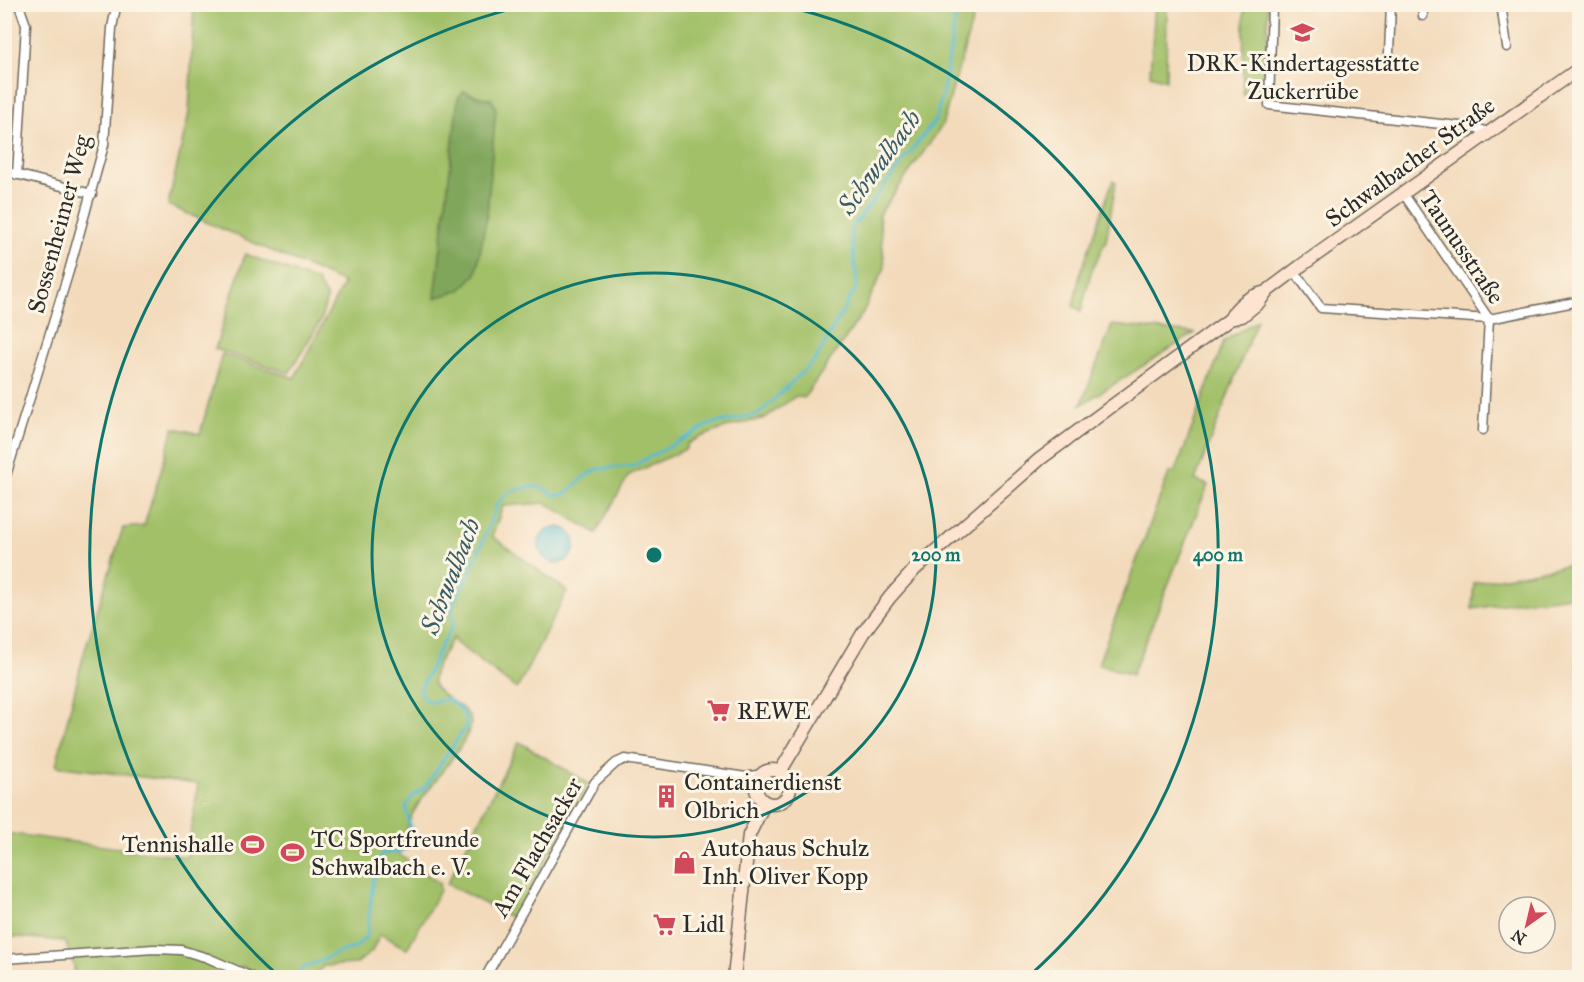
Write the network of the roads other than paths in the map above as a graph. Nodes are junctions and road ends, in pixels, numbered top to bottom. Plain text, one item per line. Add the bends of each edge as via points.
1 (1272, 4) edge
2 (1390, 4) edge
3 (1422, 4) edge
4 (1501, 4) edge
5 (116, 7) dead end
6 (20, 8) dead end
7 (1423, 16) dead end
8 (1507, 47) dead end
9 (1389, 53) dead end
10 (1580, 68) edge
11 (1487, 132) junction
12 (4, 171) edge
13 (17, 175) junction
14 (92, 194) junction
15 (1403, 194) junction
16 (1295, 272) junction
17 (1580, 301) edge
18 (1489, 319) junction
19 (1484, 430) dead end
20 (4, 482) edge
21 (780, 772) junction
22 (762, 774) junction
23 (746, 777) junction
24 (756, 787) junction
25 (765, 802) junction
26 (4, 959) edge
27 (254, 978) edge
28 (485, 978) edge
29 (734, 978) edge

1 - 11 street via 1269,105
2 - 9 street
3 - 7 street
4 - 8 street
5 - 14 street, Sossenheimer Weg via 104,145
6 - 13 street via 26,25
10 - 11 street, Schwalbacher Straße
11 - 15 street, Schwalbacher Straße
12 - 13 street
13 - 14 street
14 - 20 street, Sossenheimer Weg
15 - 16 street, Schwalbacher Straße
15 - 18 street, Taunusstraße
16 - 18 street via 1321,308
16 - 21 street, Schwalbacher Straße via 1266,292 1242,316 1226,322 1040,459 915,569 869,625
17 - 18 street
18 - 19 street, Taunusstraße
21 - 22 street via 770,770
21 - 25 street via 789,783 788,794 780,803
22 - 23 street, Am Flachsacker
22 - 24 street
23 - 24 street
23 - 28 street, Am Flachsacker via 625,759 616,763 595,782
24 - 25 street
25 - 29 street via 749,835
26 - 27 street via 180,950

